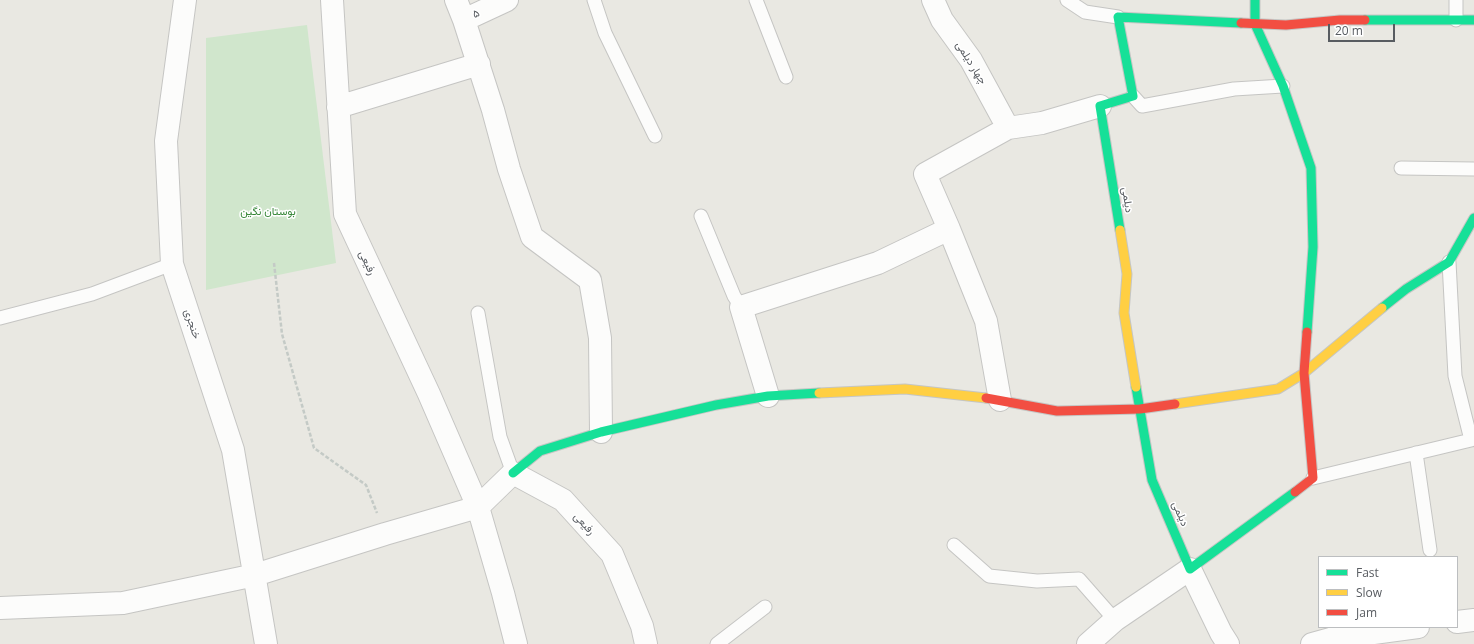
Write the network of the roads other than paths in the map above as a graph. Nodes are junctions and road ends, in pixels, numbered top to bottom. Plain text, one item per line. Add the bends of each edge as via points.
1 (185, 0) edge
2 (332, 0) edge
3 (507, 0) edge
4 (594, 0) edge
5 (756, 0) edge
6 (933, 0) edge
7 (1067, 0) edge
8 (1255, 0) edge
9 (1456, 0) edge
10 (460, 10) edge
11 (1118, 17) junction
12 (1456, 20) junction
13 (1474, 20) edge
14 (1255, 24) junction
15 (478, 64) junction
16 (786, 77) dead end
17 (1283, 86) junction
18 (1133, 96) junction
19 (1100, 106) junction
20 (338, 107) junction
21 (1008, 128) junction
22 (655, 136) dead end
23 (1401, 168) dead end
24 (1474, 169) edge
25 (701, 216) dead end
26 (1474, 218) edge
27 (949, 229) junction
28 (1449, 262) junction
29 (172, 264) junction
30 (741, 307) junction
31 (478, 313) dead end
32 (0, 318) edge
33 (1304, 373) junction
34 (768, 396) junction
35 (1000, 400) junction
36 (1140, 409) junction
37 (600, 432) junction
38 (1416, 453) junction
39 (513, 473) junction
40 (1313, 478) junction
41 (478, 507) junction
42 (954, 545) dead end
43 (1430, 550) dead end
44 (1190, 569) junction
45 (255, 575) junction
46 (765, 607) dead end
47 (0, 608) edge
48 (1114, 620) junction
49 (1474, 620) edge
50 (1458, 622) edge
51 (1411, 628) edge
52 (266, 644) edge
53 (516, 644) edge
54 (646, 644) edge
55 (718, 644) edge
56 (1088, 644) edge
57 (1228, 644) edge
58 (1312, 644) edge

1 - 29 street, خنجری via 166,141
2 - 20 street, رفیعی
3 - 10 street, ۵
4 - 22 lane via 605,33
5 - 16 lane
6 - 21 street, چهار دیلمی via 942,20 972,60
7 - 11 lane via 1085,12
8 - 14 street
9 - 12 lane
10 - 15 street
11 - 14 street
11 - 18 street
12 - 13 street
12 - 14 street via 1340,20 1286,25
14 - 17 street
15 - 20 street
15 - 37 street via 532,237 590,280 600,338
17 - 18 lane via 1234,89 1142,106
17 - 33 street via 1311,168 1313,247
18 - 19 street
19 - 21 street via 1042,123
19 - 36 street, دیلمی via 1127,274 1124,313
20 - 41 street, رفیعی via 344,214 429,394
21 - 27 street via 925,174
23 - 24 lane
25 - 30 lane
26 - 28 street
27 - 30 street via 878,263
27 - 35 street via 986,321
28 - 33 street via 1406,289
28 - 38 lane via 1455,376 1471,440
29 - 32 lane via 92,294
29 - 45 street, خنجری via 234,450
30 - 34 street
31 - 39 lane via 500,437
33 - 36 street via 1278,389
33 - 40 street
34 - 35 street via 905,389
34 - 37 street via 716,405
35 - 36 street via 1057,411
36 - 44 street, دیلمی via 1152,480
37 - 39 street via 540,451
38 - 40 lane
38 - 43 lane
39 - 41 street
39 - 54 street, رفیعی via 563,500 612,554 642,626
40 - 44 street
41 - 45 street
41 - 53 street, رفیعی
42 - 48 lane via 989,576 1037,581 1079,579
44 - 48 street
44 - 57 street via 1220,633
45 - 47 street via 123,603
45 - 52 street, خنجری
46 - 55 lane
48 - 56 street
49 - 50 street
51 - 58 street via 1330,639

